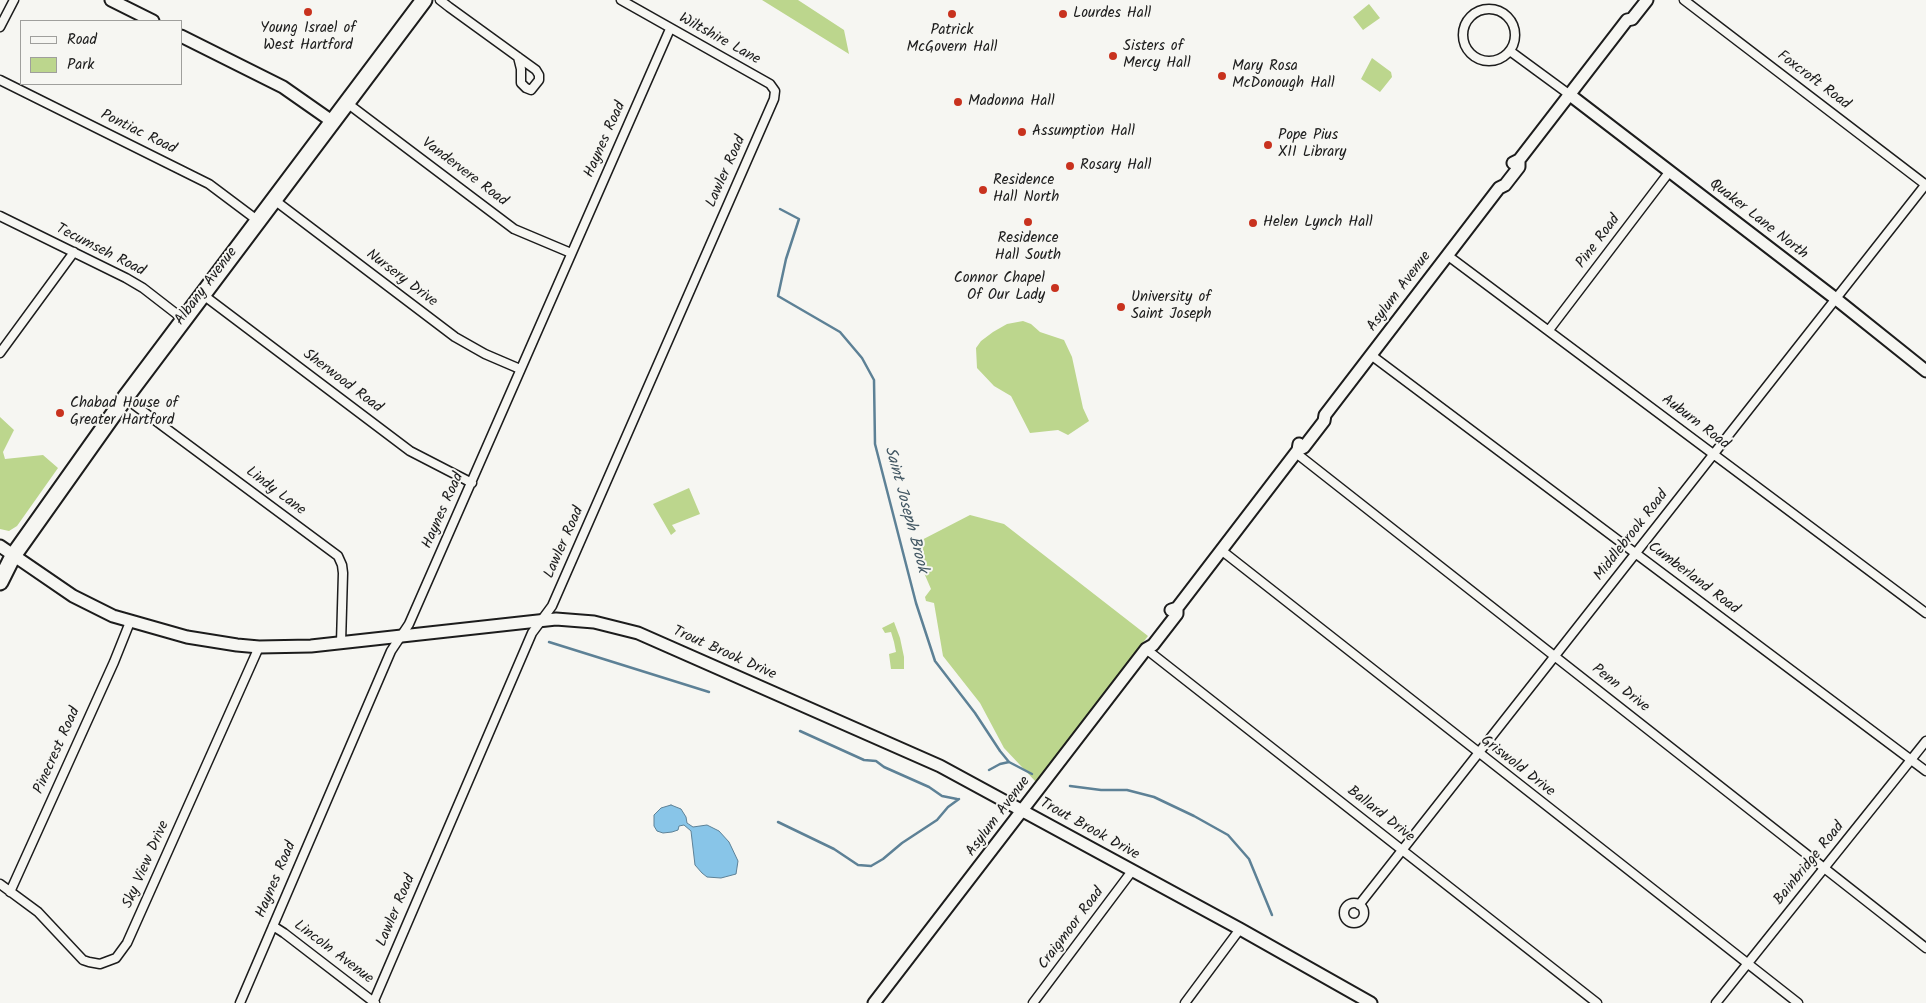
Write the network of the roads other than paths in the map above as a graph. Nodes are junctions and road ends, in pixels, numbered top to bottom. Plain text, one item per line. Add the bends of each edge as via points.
1 (14, 0) edge
2 (111, 0) edge
3 (424, 0) edge
4 (440, 0) edge
5 (621, 0) edge
6 (1638, 0) edge
7 (1647, 0) edge
8 (1684, 0) edge
9 (151, 20) edge
10 (1627, 20) junction
11 (0, 27) edge
12 (670, 29) junction
13 (182, 36) edge
14 (1510, 51) junction
15 (518, 57) dead end
16 (0, 80) edge
17 (775, 91) joint
18 (1570, 95) junction
19 (347, 103) junction
20 (332, 122) junction
21 (1670, 172) junction
22 (1926, 184) edge
23 (273, 199) junction
24 (0, 216) edge
25 (257, 220) junction
26 (74, 252) junction
27 (571, 253) junction
28 (1448, 255) junction
29 (202, 294) junction
30 (1836, 299) junction
31 (184, 319) junction
32 (1549, 330) junction
33 (0, 353) edge
34 (1371, 355) junction
35 (520, 369) junction
36 (1926, 371) edge
37 (125, 398) junction
38 (1297, 451) junction
39 (1714, 454) junction
40 (472, 483) junction
41 (0, 546) edge
42 (1221, 550) junction
43 (1635, 553) junction
44 (14, 556) junction
45 (0, 582) edge
46 (1926, 613) edge
47 (540, 620) junction
48 (130, 622) junction
49 (400, 636) junction
50 (341, 643) junction
51 (259, 647) junction
52 (1146, 649) junction
53 (1555, 656) junction
54 (1926, 742) edge
55 (1478, 753) junction
56 (1911, 760) junction
57 (1926, 770) edge
58 (1023, 810) junction
59 (1402, 850) junction
60 (1824, 868) junction
61 (1132, 871) junction
62 (0, 884) edge
63 (10, 892) junction
64 (1359, 905) dead end
65 (273, 926) junction
66 (1240, 930) junction
67 (1926, 948) edge
68 (1747, 964) junction
69 (240, 1003) edge
70 (374, 1003) edge
71 (874, 1003) edge
72 (1033, 1003) edge
73 (1185, 1003) edge
74 (1371, 1003) edge
75 (1597, 1003) edge
76 (1716, 1003) edge
77 (1798, 1003) edge

1 - 11 street
2 - 9 main road
3 - 19 highway, Albany Avenue
4 - 15 street
5 - 12 street, Wiltshire Lane
6 - 10 main road, Asylum Avenue via 1627,14
7 - 10 main road, Asylum Avenue via 1632,19
8 - 22 street, Foxcroft Road
10 - 18 main road, Asylum Avenue
12 - 17 street, Wiltshire Lane via 766,82
12 - 27 street, Haynes Road
13 - 20 main road via 283,87
14 - 14 street via 1515,35 1506,16 1487,10 1477,12 1469,19 1463,38 1474,57 1493,61
14 - 18 street
16 - 25 street, Pontiac Road via 210,184
17 - 47 street, Lawler Road via 552,606
18 - 21 main road, Quaker Lane North
18 - 28 main road, Asylum Avenue via 1500,181 1499,188
19 - 20 highway, Albany Avenue
19 - 27 street, Vandervere Road via 514,229
20 - 23 highway, Albany Avenue
21 - 30 main road, Quaker Lane North
21 - 32 street, Pine Road
22 - 30 street, Middlebrook Road
23 - 25 highway, Albany Avenue
23 - 35 street, Nursery Drive via 455,337
24 - 26 street, Tecumseh Road
25 - 29 highway, Albany Avenue
26 - 31 street, Tecumseh Road via 134,283
26 - 33 street
27 - 35 street, Haynes Road
28 - 32 street, Auburn Road
28 - 34 main road, Asylum Avenue
29 - 31 highway, Albany Avenue
29 - 40 street, Sherwood Road via 410,451
30 - 36 main road, Quaker Lane North
30 - 39 street, Middlebrook Road
31 - 37 highway, Albany Avenue
32 - 39 street, Auburn Road
34 - 38 main road, Asylum Avenue via 1325,415 1318,417 1299,443
34 - 43 street, Cumberland Road
35 - 40 street, Haynes Road
37 - 44 highway, Albany Avenue
37 - 50 street, Lindy Lane via 338,556 343,573
38 - 42 main road, Asylum Avenue
38 - 53 street, Penn Drive
39 - 43 street, Middlebrook Road
39 - 46 street, Auburn Road
40 - 49 street, Haynes Road via 409,623
41 - 44 main road, Trout Brook Drive
42 - 52 main road, Asylum Avenue via 1177,608 1170,610
42 - 55 street, Griswold Drive
43 - 53 street, Middlebrook Road
43 - 56 street, Cumberland Road
44 - 45 highway, Albany Avenue
44 - 48 main road, Trout Brook Drive via 73,596
47 - 49 main road, Trout Brook Drive
47 - 58 main road, Trout Brook Drive via 594,622 638,633 940,766
47 - 70 street, Lawler Road
48 - 51 main road, Trout Brook Drive via 187,637
48 - 63 street, Pinecrest Road
49 - 50 main road, Trout Brook Drive
49 - 65 street, Haynes Road via 390,651
50 - 51 main road, Trout Brook Drive
51 - 63 street, Sky View Drive via 120,953 100,964 83,960 38,912
52 - 58 main road, Asylum Avenue
52 - 59 street, Ballard Drive
53 - 55 street, Middlebrook Road
53 - 60 street, Penn Drive
54 - 56 street, Bainbridge Road
55 - 59 street, Middlebrook Road
55 - 68 street, Griswold Drive
56 - 57 street, Cumberland Road
56 - 60 street, Bainbridge Road
58 - 61 main road, Trout Brook Drive
58 - 71 main road, Asylum Avenue
59 - 64 street, Middlebrook Road
59 - 75 street, Ballard Drive
60 - 67 street, Penn Drive
60 - 68 street, Bainbridge Road
61 - 66 main road, Trout Brook Drive
61 - 72 street, Craigmoor Road
62 - 63 street, Sky View Drive
65 - 69 street, Haynes Road
65 - 70 street, Lincoln Avenue
66 - 73 street
66 - 74 main road, Trout Brook Drive
68 - 76 street, Bainbridge Road
68 - 77 street, Griswold Drive

